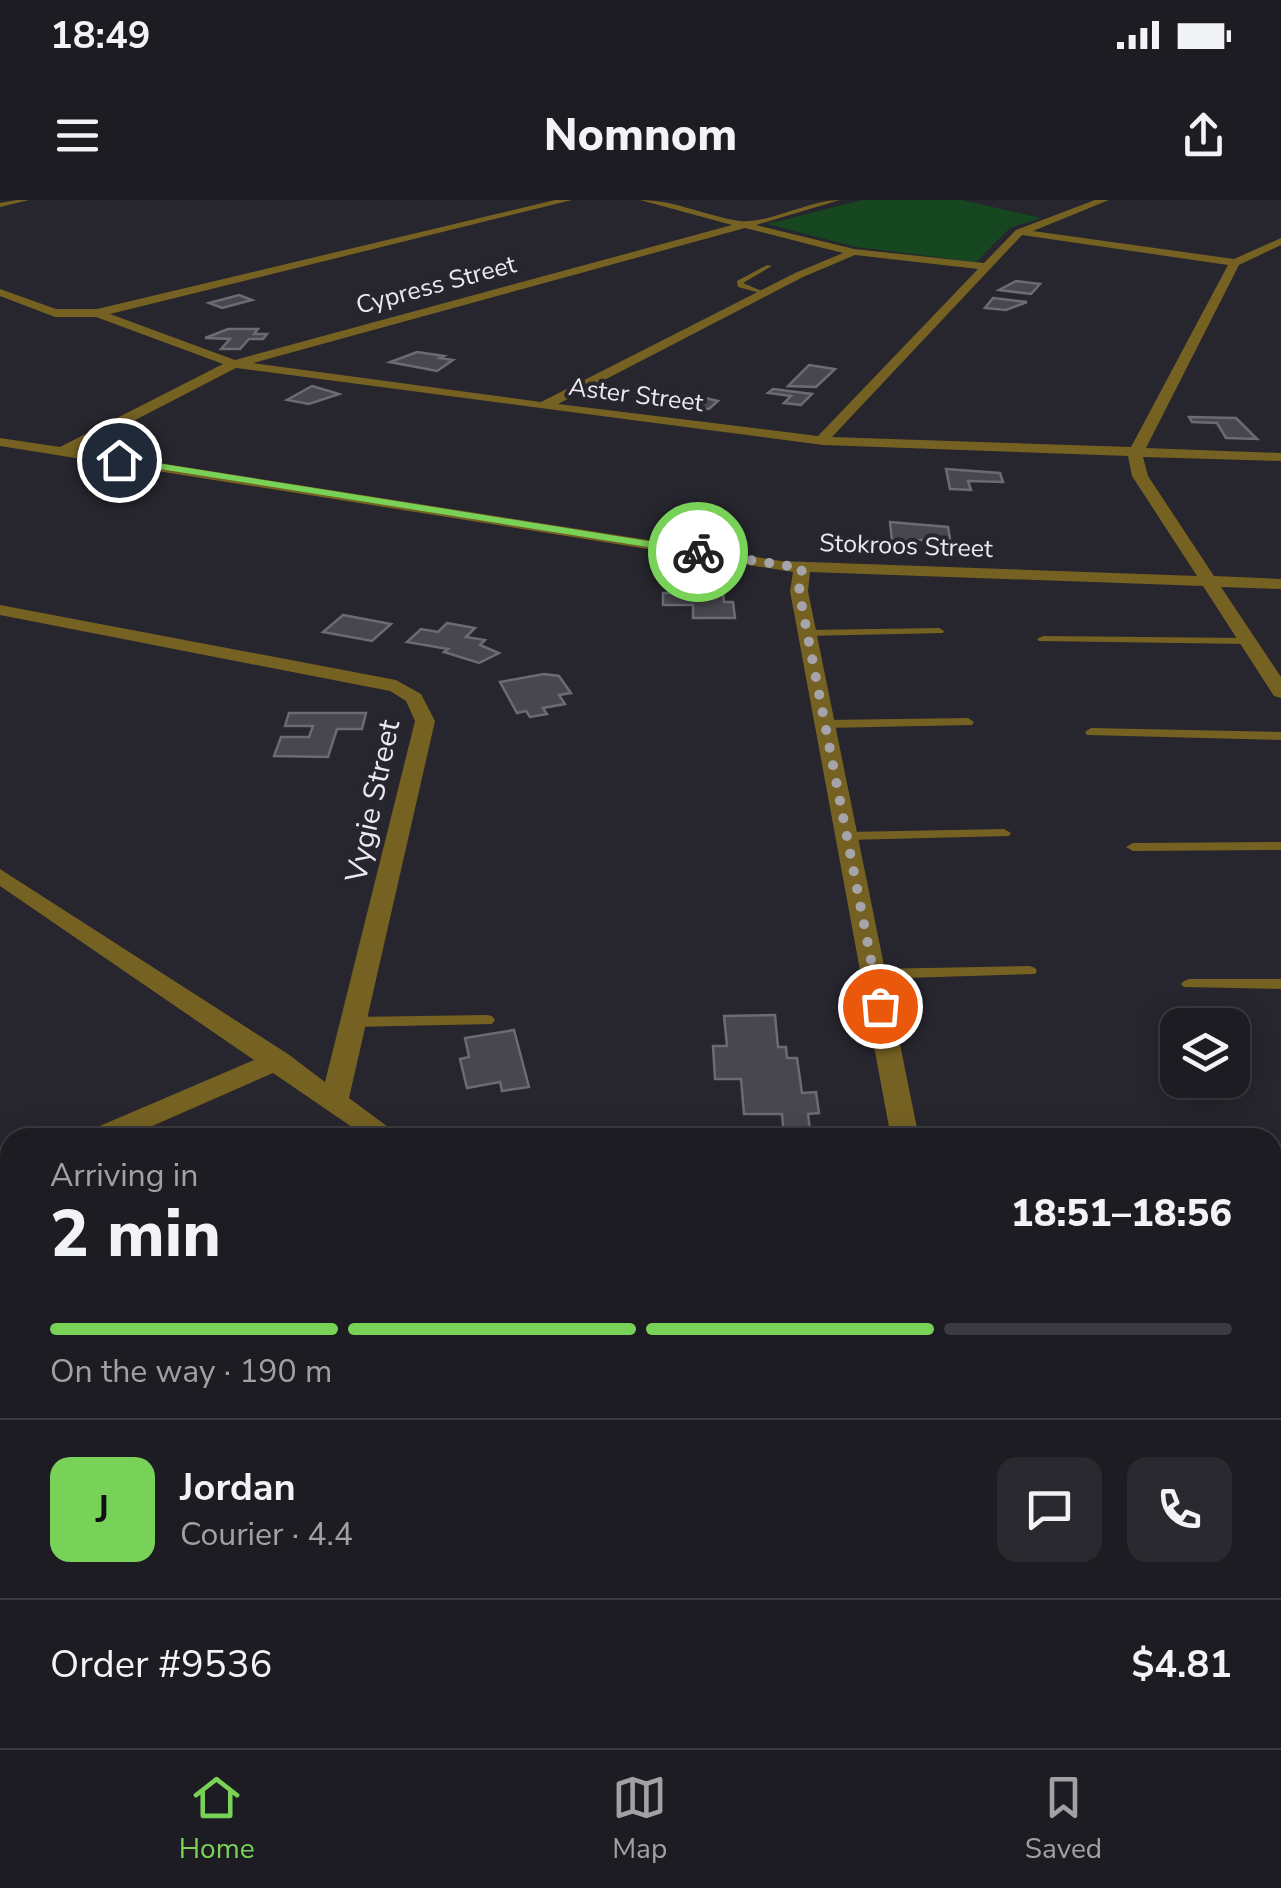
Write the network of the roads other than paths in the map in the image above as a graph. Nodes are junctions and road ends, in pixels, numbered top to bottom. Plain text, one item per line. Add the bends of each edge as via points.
1 (26, 200) edge
2 (568, 200) edge
3 (645, 200) edge
4 (835, 200) edge
5 (1104, 200) edge
6 (0, 205) edge
7 (746, 224) junction
8 (1020, 232) junction
9 (1281, 241) edge
10 (854, 252) junction
11 (1235, 263) junction
12 (769, 266) dead end
13 (984, 266) junction
14 (0, 292) edge
15 (762, 293) junction
16 (96, 312) junction
17 (234, 364) junction
18 (543, 406) junction
19 (822, 441) junction
20 (0, 442) edge
21 (64, 451) junction
22 (1135, 454) junction
23 (1281, 458) edge
24 (802, 568) junction
25 (1207, 581) junction
26 (1281, 584) edge
27 (0, 610) edge
28 (938, 630) dead end
29 (807, 632) junction
30 (1044, 640) dead end
31 (1247, 641) junction
32 (1281, 692) edge
33 (968, 722) dead end
34 (826, 724) junction
35 (1091, 732) dead end
36 (1281, 736) edge
37 (1004, 834) dead end
38 (848, 836) junction
39 (1281, 846) edge
40 (1132, 848) dead end
41 (0, 876) edge
42 (1030, 972) dead end
43 (874, 974) junction
44 (1189, 984) dead end
45 (1281, 984) edge
46 (487, 1020) dead end
47 (353, 1022) junction
48 (278, 1060) junction
49 (335, 1098) junction
50 (121, 1128) edge
51 (376, 1128) edge
52 (902, 1128) edge

1 - 6 lane
2 - 16 street
3 - 7 street
4 - 7 street, Cypress Street
5 - 8 street
7 - 10 street
7 - 17 street, Cypress Street
8 - 11 street
8 - 13 street
9 - 11 street
10 - 13 street
10 - 15 street
11 - 22 street
12 - 15 lane via 739,282
13 - 19 street
14 - 16 street, Aster Street via 55,314
15 - 18 street
16 - 17 street, Aster Street
17 - 18 street, Aster Street
17 - 21 street, Cypress Street
18 - 19 street, Aster Street
19 - 22 street, Aster Street
20 - 21 street, Stokroos Street
21 - 24 street, Stokroos Street
22 - 23 street, Aster Street
22 - 25 street via 1140,476
24 - 25 street, Stokroos Street
24 - 29 street
25 - 26 street, Stokroos Street
25 - 31 street
27 - 47 street, Vygie Street via 396,686 414,698 425,721
28 - 29 lane
29 - 34 street
30 - 31 lane
31 - 32 street
33 - 34 lane
34 - 38 street
35 - 36 lane
37 - 38 lane
38 - 43 street
39 - 40 lane
41 - 48 street
42 - 43 lane
43 - 52 street
44 - 45 lane
46 - 47 lane
47 - 49 street, Vygie Street
48 - 49 street
48 - 50 street
49 - 51 street

